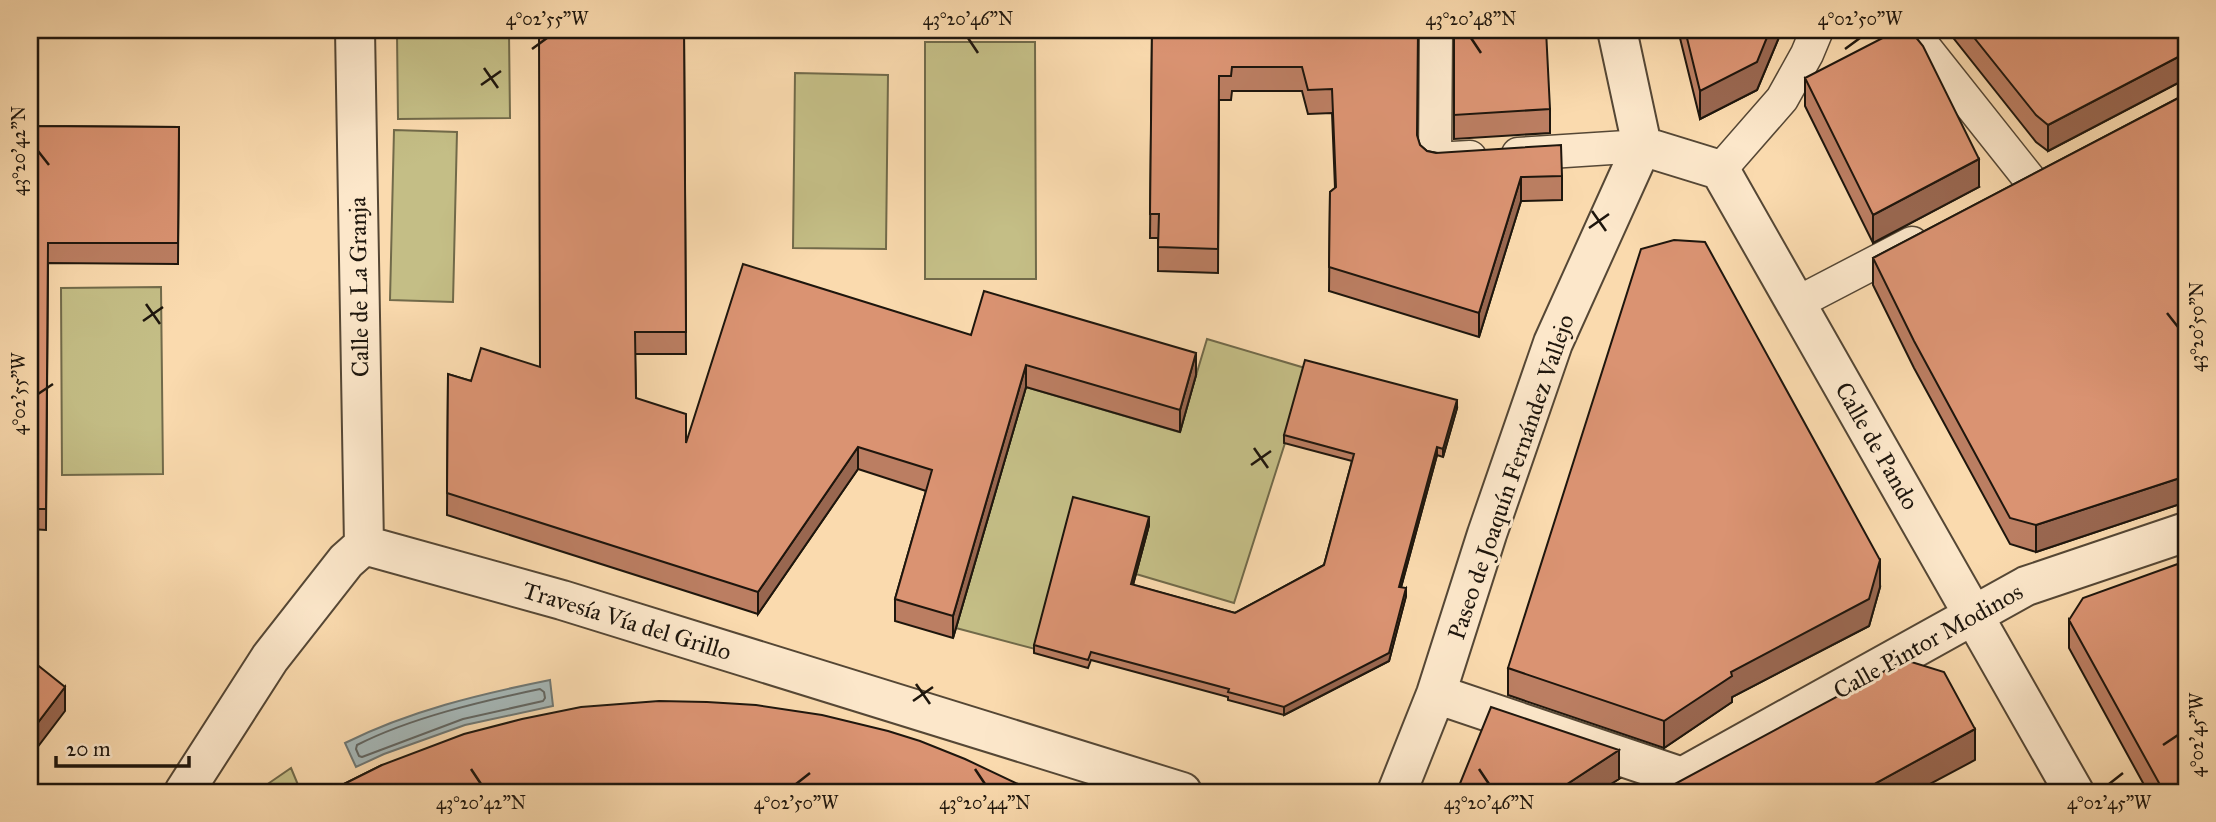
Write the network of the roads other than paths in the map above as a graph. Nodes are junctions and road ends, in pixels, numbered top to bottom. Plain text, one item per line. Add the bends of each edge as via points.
1 (355, 30) edge
2 (1436, 30) edge
3 (1617, 30) edge
4 (1817, 30) edge
5 (1911, 30) edge
6 (1642, 146) junction
7 (1720, 170) junction
8 (2030, 181) edge
9 (1933, 232) edge
10 (1795, 304) junction
11 (2186, 531) edge
12 (364, 545) junction
13 (1972, 615) junction
14 (1436, 694) junction
15 (184, 792) edge
16 (1182, 792) edge
17 (1396, 792) edge
18 (2074, 792) edge

1 - 12 street, Calle de La Granja
2 - 6 street via 1434,159
3 - 6 street
4 - 7 street via 1782,99
5 - 8 street
6 - 7 street
6 - 14 street, Paseo de Joaquín Fernández Vallejo via 1553,343
7 - 10 street, Calle de Pando
9 - 10 street
10 - 13 street, Calle de Pando
11 - 13 street, Calle Pintor Modinos via 2026,586
12 - 15 street via 346,561 271,658
12 - 16 street, Travesía Vía del Grillo via 562,600
13 - 14 street, Calle Pintor Modinos via 1682,777
13 - 18 street, Calle de Pando
14 - 17 street, Paseo de Joaquín Fernández Vallejo

